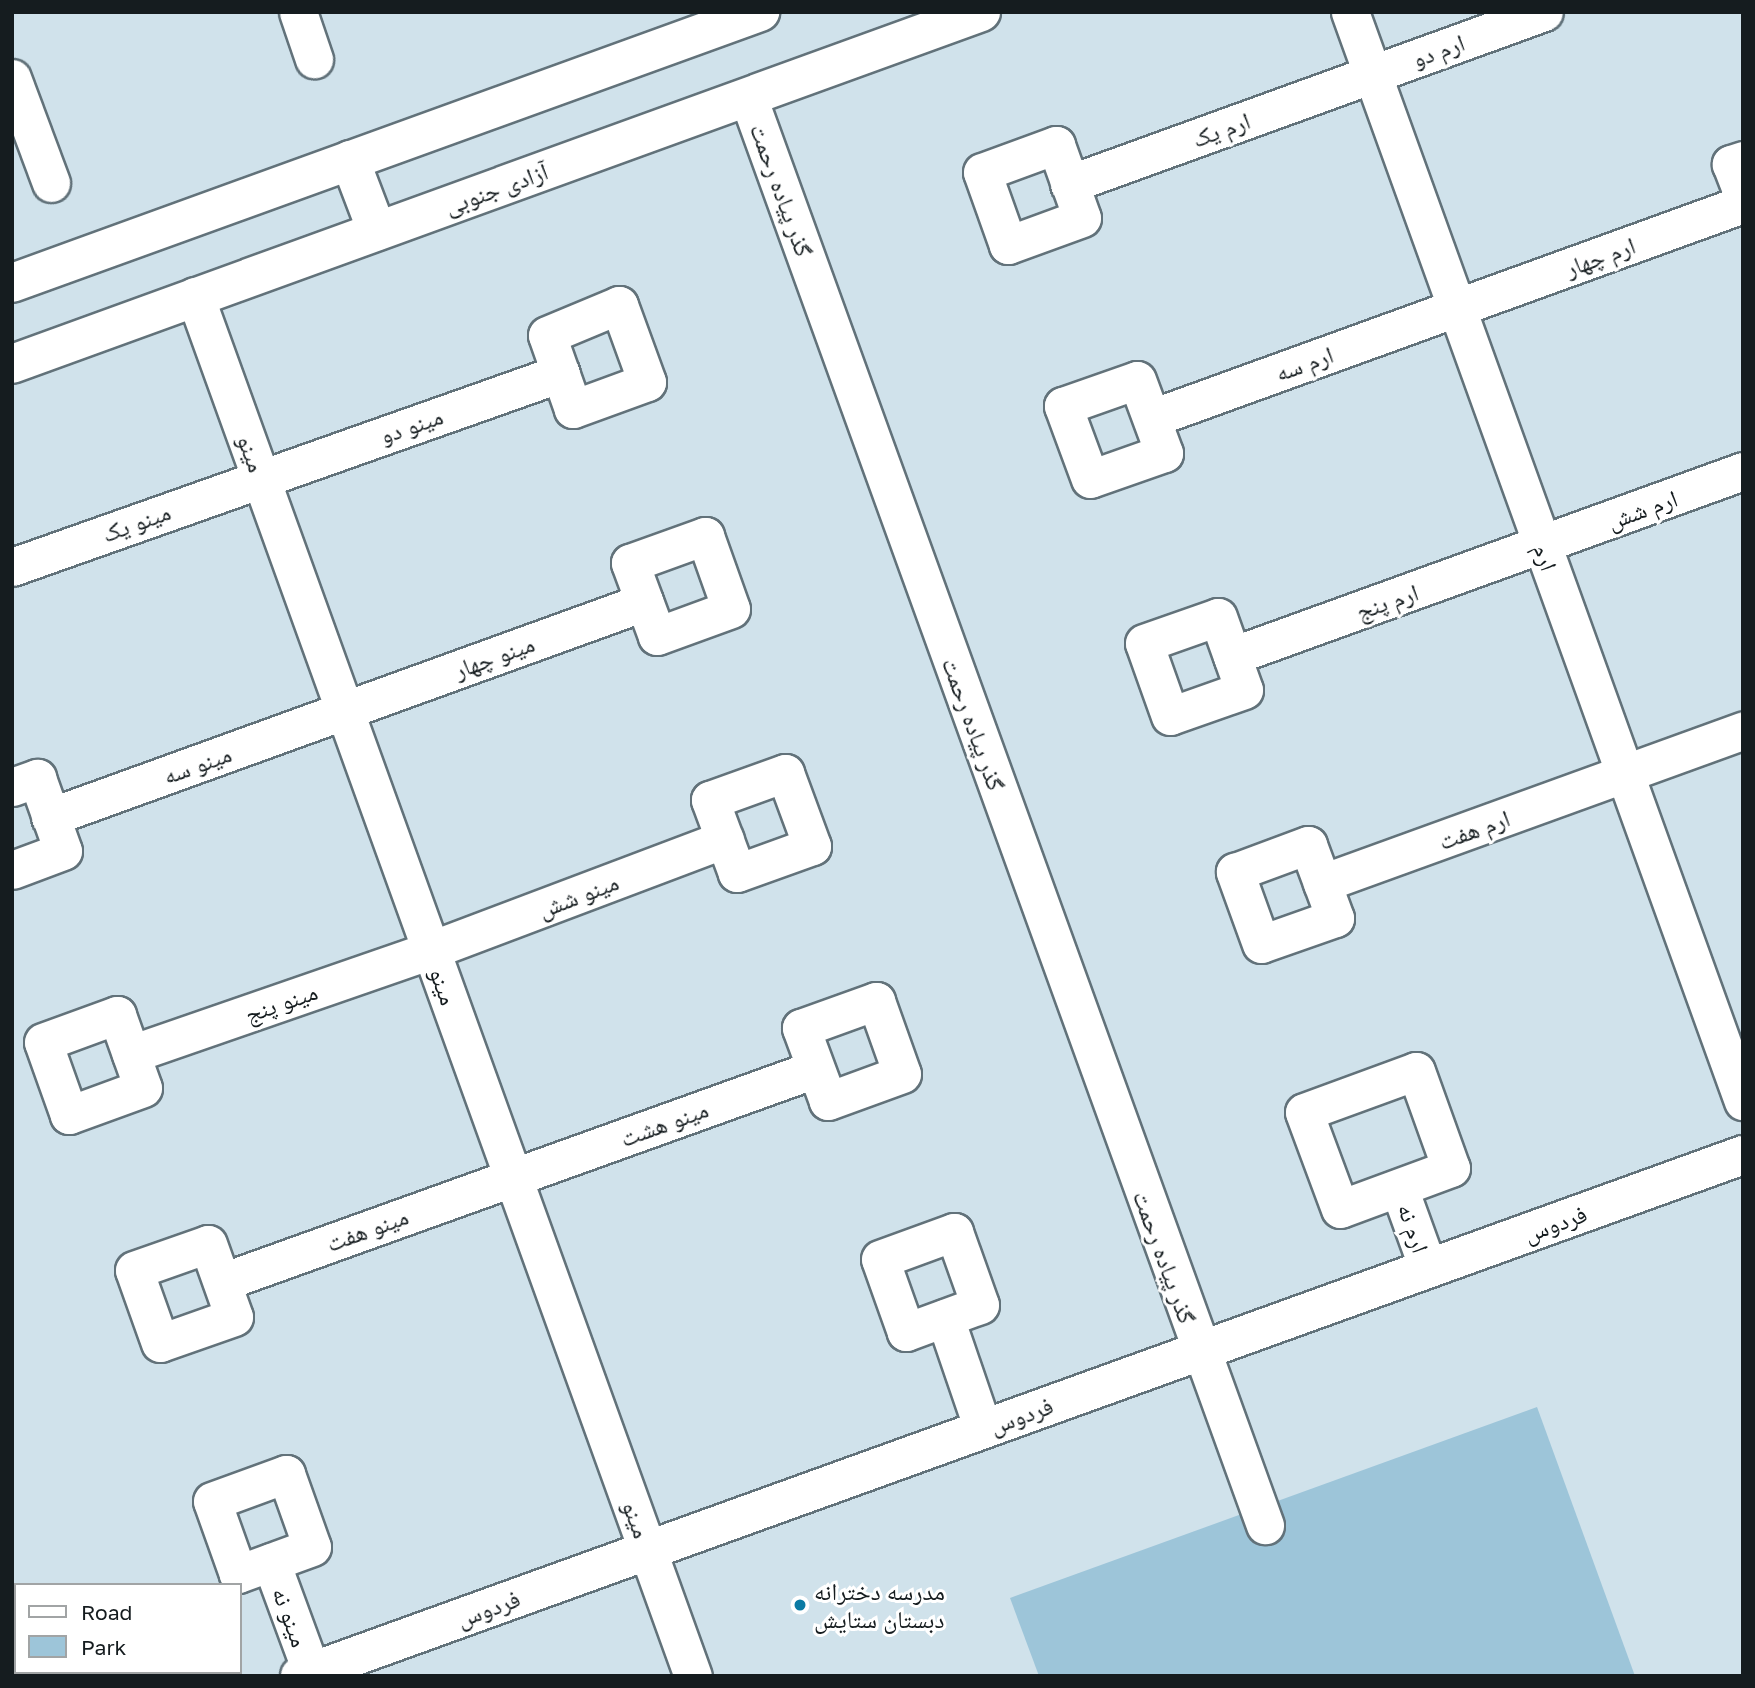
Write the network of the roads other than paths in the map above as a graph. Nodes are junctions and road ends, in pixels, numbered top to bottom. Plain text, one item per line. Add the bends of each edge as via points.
1 (298, 12) edge
2 (760, 12) edge
3 (981, 12) edge
4 (1350, 12) edge
5 (1545, 12) edge
6 (722, 19) edge
7 (314, 59) dead end
8 (1372, 74) junction
9 (12, 78) edge
10 (748, 97) junction
11 (351, 160) junction
12 (1743, 160) edge
13 (51, 183) dead end
14 (1069, 184) dead end
15 (1743, 196) edge
16 (1743, 204) edge
17 (377, 231) junction
18 (12, 283) edge
19 (195, 296) junction
20 (1456, 308) junction
21 (12, 364) edge
22 (561, 373) dead end
23 (1152, 418) dead end
24 (1743, 471) edge
25 (261, 477) junction
26 (1542, 546) junction
27 (12, 567) edge
28 (644, 602) dead end
29 (1232, 656) dead end
30 (345, 710) junction
31 (1743, 731) edge
32 (1625, 774) junction
33 (12, 787) edge
34 (50, 817) junction
35 (725, 839) dead end
36 (12, 870) edge
37 (1322, 883) dead end
38 (431, 950) junction
39 (131, 1054) dead end
40 (815, 1069) dead end
41 (1743, 1101) edge
42 (1743, 1155) edge
43 (513, 1177) junction
44 (1399, 1188) dead end
45 (1428, 1269) junction
46 (222, 1282) dead end
47 (945, 1318) dead end
48 (1199, 1351) junction
49 (983, 1429) junction
50 (1265, 1525) dead end
51 (648, 1550) junction
52 (271, 1562) dead end
53 (308, 1674) edge
54 (693, 1676) edge

1 - 7 street
2 - 6 main road
3 - 10 main road, آزادی جنوبی
4 - 8 street, ارم
5 - 8 street, ارم دو
6 - 11 main road
8 - 14 street, ارم یک
8 - 20 street, ارم
9 - 13 street
10 - 17 main road, آزادی جنوبی
10 - 48 street, گذر پیاده رحمت
11 - 17 main road
11 - 18 main road
12 - 15 street via 1731,164
16 - 20 street, ارم چهار
17 - 19 main road, آزادی جنوبی
19 - 21 main road, آزادی جنوبی
19 - 25 street, مینو
20 - 23 street, ارم سه
20 - 26 street, ارم
22 - 25 street, مینو دو
24 - 26 street, ارم شش
25 - 27 street, مینو یک
25 - 30 street, مینو
26 - 29 street, ارم پنج
26 - 32 street, ارم
28 - 30 street, مینو چهار
30 - 34 street, مینو سه
30 - 38 street, مینو
31 - 32 street, ارم هفت
32 - 37 street, ارم هفت
32 - 41 street, ارم
33 - 34 street via 37,778
34 - 36 street via 63,851
35 - 38 street, مینو شش
38 - 39 street, مینو پنج
38 - 43 street, مینو
40 - 43 street, مینو هشت
42 - 45 main road, فردوس
43 - 46 street, مینو هفت
43 - 51 street, مینو
44 - 45 street, ارم نه
45 - 48 main road, فردوس
47 - 49 street
48 - 49 main road, فردوس
48 - 50 street, گذر پیاده رحمت
49 - 51 main road, فردوس
51 - 53 main road, فردوس
51 - 54 street, مینو
52 - 53 street, مینو نه

